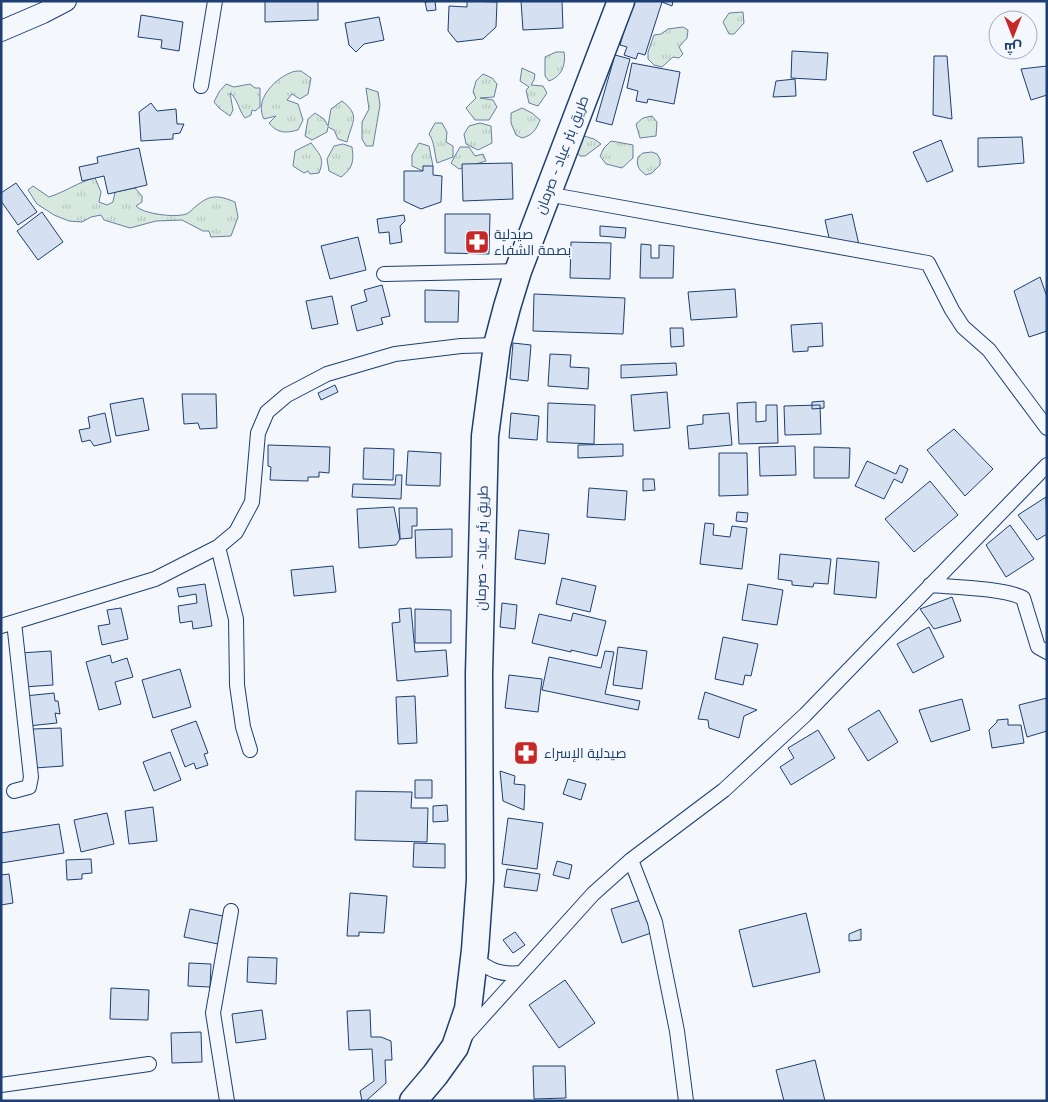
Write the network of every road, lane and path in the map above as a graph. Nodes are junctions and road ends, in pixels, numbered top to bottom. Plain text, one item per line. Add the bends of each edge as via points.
1 (66, 1) edge
2 (215, 1) edge
3 (621, 1) edge
4 (1, 31) edge
5 (201, 86) dead end
6 (547, 194) junction
7 (518, 271) junction
8 (384, 274) dead end
9 (497, 345) junction
10 (1047, 428) edge
11 (1047, 465) edge
12 (218, 547) junction
13 (930, 585) junction
14 (8, 624) edge
15 (1047, 652) edge
16 (250, 750) dead end
17 (14, 791) dead end
18 (632, 860) junction
19 (232, 911) dead end
20 (474, 958) junction
21 (521, 973) junction
22 (454, 1047) junction
23 (149, 1064) dead end
24 (1, 1085) edge
25 (227, 1101) edge
26 (413, 1101) edge
27 (686, 1101) edge

1 - 4 street
2 - 5 street
3 - 6 highway, طريق بئر عياد - صرمان
6 - 7 highway, طريق بئر عياد - صرمان
6 - 10 street via 928,263 963,327 989,350
7 - 8 street
7 - 9 highway, طريق بئر عياد - صرمان
9 - 12 street via 395,354 327,374 287,395 267,412 258,433 252,502 236,532
9 - 20 highway, طريق بئر عياد - صرمان via 485,436 479,674 480,880
11 - 13 street
12 - 14 street via 155,579
12 - 16 street via 236,619 237,685 242,727
13 - 15 street via 974,588 1016,594 1023,598 1038,648
13 - 18 street via 805,715 724,790
14 - 17 street via 32,777 29,787
18 - 21 street via 593,894
18 - 27 street via 655,922 677,1031
19 - 25 street via 213,1013
20 - 21 street via 500,974
20 - 22 highway, طريق بئر عياد - صرمان via 468,1009
21 - 22 street
22 - 26 highway, طريق بئر عياد - صرمان
23 - 24 street

